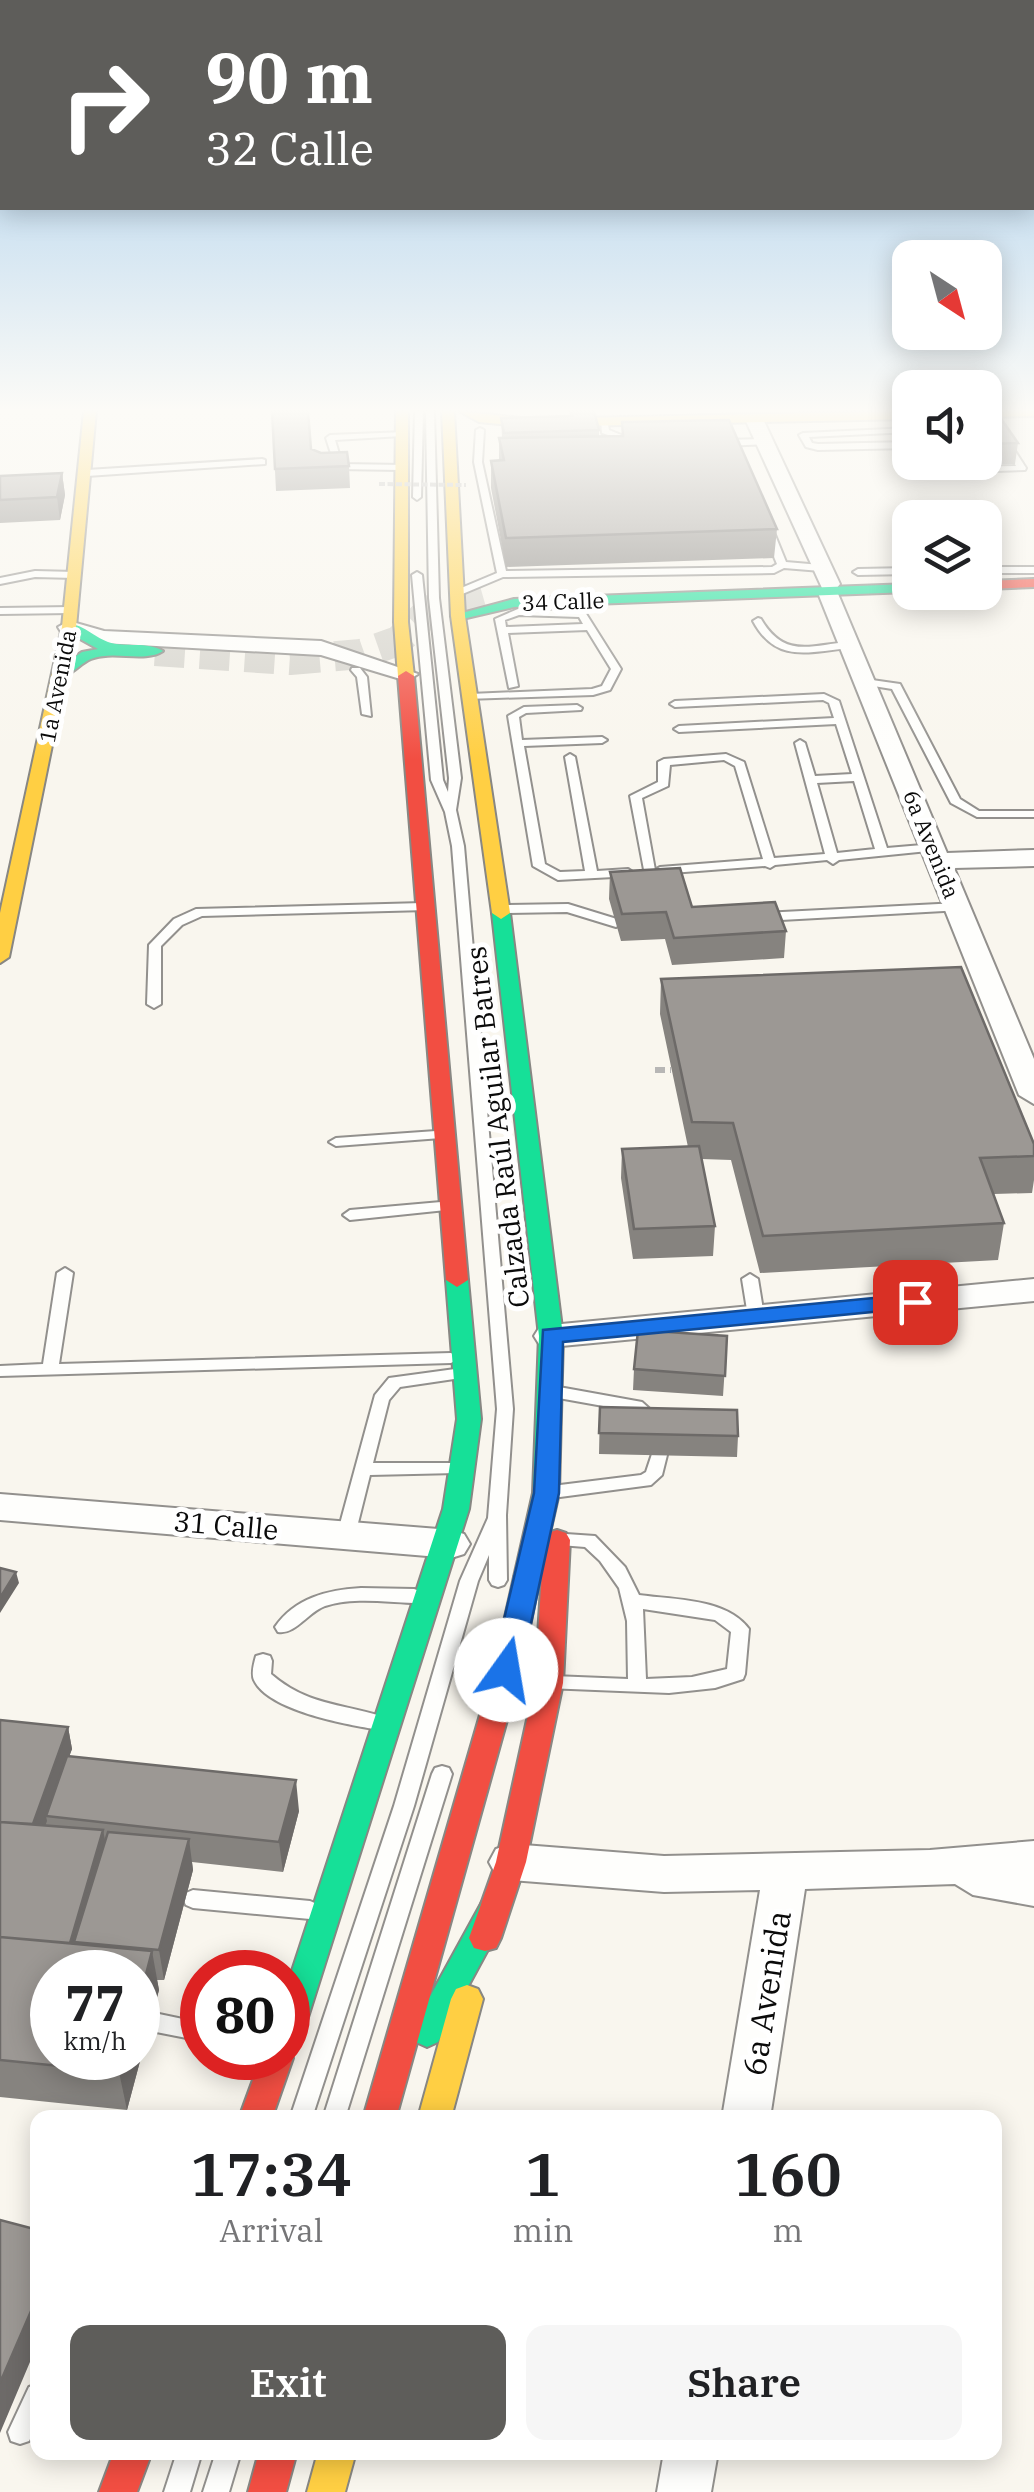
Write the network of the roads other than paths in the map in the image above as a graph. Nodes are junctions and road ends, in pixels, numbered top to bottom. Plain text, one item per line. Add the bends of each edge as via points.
1 (80, 527) edge
2 (401, 527) edge
3 (432, 527) edge
4 (454, 527) edge
5 (488, 527) edge
6 (768, 527) edge
7 (802, 527) edge
8 (417, 555) dead end
9 (782, 565) junction
10 (1002, 570) edge
11 (1034, 570) edge
12 (892, 571) edge
13 (858, 572) dead end
14 (75, 576) junction
15 (0, 582) edge
16 (826, 582) junction
17 (1034, 583) edge
18 (496, 584) junction
19 (1002, 584) edge
20 (892, 585) edge
21 (458, 604) junction
22 (0, 611) edge
23 (70, 619) junction
24 (758, 621) dead end
25 (591, 627) junction
26 (502, 630) junction
27 (849, 645) junction
28 (121, 650) junction
29 (155, 651) tunnel mouth
30 (318, 658) junction
31 (365, 669) junction
32 (61, 672) junction
33 (406, 674) junction
34 (865, 682) junction
35 (513, 686) dead end
36 (470, 696) junction
37 (676, 704) dead end
38 (578, 708) dead end
39 (367, 714) dead end
40 (839, 721) junction
41 (678, 729) dead end
42 (602, 740) dead end
43 (518, 743) junction
44 (800, 744) dead end
45 (570, 758) dead end
46 (857, 777) junction
47 (810, 780) junction
48 (451, 812) junction
49 (1034, 814) edge
50 (882, 852) junction
51 (937, 855) junction
52 (1034, 858) edge
53 (833, 860) junction
54 (770, 864) junction
55 (649, 872) junction
56 (592, 874) junction
57 (423, 907) junction
58 (958, 907) junction
59 (501, 909) junction
60 (745, 918) edge
61 (616, 923) edge
62 (0, 957) edge
63 (154, 1004) dead end
64 (1027, 1058) edge
65 (1034, 1095) edge
66 (445, 1134) junction
67 (336, 1142) dead end
68 (450, 1206) junction
69 (350, 1215) dead end
70 (65, 1273) dead end
71 (750, 1279) dead end
72 (1034, 1290) edge
73 (756, 1316) junction
74 (552, 1336) junction
75 (464, 1365) junction
76 (50, 1369) junction
77 (0, 1370) edge
78 (549, 1391) junction
79 (656, 1429) edge
80 (658, 1455) dead end
81 (362, 1468) junction
82 (464, 1469) junction
83 (546, 1493) junction
84 (0, 1507) edge
85 (497, 1514) junction
86 (346, 1535) junction
87 (557, 1540) junction
88 (451, 1544) junction
89 (498, 1594) dead end
90 (428, 1596) junction
91 (635, 1601) junction
92 (284, 1627) dead end
93 (263, 1660) dead end
94 (549, 1682) junction
95 (637, 1683) junction
96 (388, 1724) junction
97 (446, 1762) dead end
98 (1034, 1860) edge
99 (511, 1862) junction
100 (786, 1868) junction
101 (930, 1868) junction
102 (1034, 1886) edge
103 (192, 1899) dead end
104 (493, 1911) junction
105 (329, 1912) junction
106 (310, 1967) edge
107 (269, 2080) edge
108 (258, 2110) edge
109 (304, 2110) edge
110 (337, 2110) edge
111 (381, 2110) edge
112 (383, 2110) edge
113 (436, 2110) edge
114 (747, 2110) edge
115 (30, 2412) edge
116 (20, 2432) dead end
117 (130, 2460) edge
118 (187, 2460) edge
119 (226, 2460) edge
120 (276, 2460) edge
121 (336, 2460) edge
122 (690, 2460) edge
123 (118, 2492) edge
124 (177, 2492) edge
125 (216, 2492) edge
126 (267, 2492) edge
127 (326, 2492) edge
128 (684, 2492) edge

1 - 14 main road, 1a Avenida
2 - 33 main road, Calzada Raúl Aguilar Batres
3 - 48 lane via 455,778
4 - 21 main road, Calzada Raúl Aguilar Batres
5 - 18 lane
6 - 9 lane
7 - 16 street, 6a Avenida
8 - 48 lane via 437,780
9 - 16 lane
9 - 18 lane
10 - 11 lane
12 - 13 lane
14 - 15 lane via 35,574
14 - 23 main road, 1a Avenida
16 - 18 main road
16 - 20 main road, 34 Calle
16 - 21 main road, 34 Calle
16 - 27 street, 6a Avenida
17 - 19 main road
18 - 21 lane
21 - 36 main road, Calzada Raúl Aguilar Batres
22 - 23 lane
23 - 28 main road via 93,644
23 - 30 street via 102,637
23 - 32 main road, 1a Avenida
24 - 27 lane via 766,641 778,648
25 - 26 lane
25 - 26 lane via 575,612 518,612 500,619
25 - 36 lane via 616,668 606,688
26 - 35 lane
27 - 34 street, 6a Avenida
28 - 29 main road
28 - 32 main road via 87,654
30 - 31 street
30 - 32 street via 122,658
31 - 33 street
31 - 39 lane
32 - 62 main road, 1a Avenida
33 - 57 main road, Calzada Raúl Aguilar Batres
34 - 49 lane via 896,686 955,802 977,814
34 - 51 street, 6a Avenida
36 - 59 main road, Calzada Raúl Aguilar Batres
37 - 40 lane via 824,697 834,700
38 - 43 lane via 513,716
40 - 41 lane
40 - 46 lane
42 - 43 lane
43 - 56 lane via 539,866 558,876
44 - 47 lane
45 - 56 lane
46 - 47 lane
46 - 50 lane
47 - 53 lane
48 - 85 lane via 505,1409
50 - 51 lane
50 - 53 lane
51 - 52 street
51 - 58 street, 6a Avenida
53 - 54 lane
54 - 55 lane
54 - 55 lane via 740,764 726,757 664,762 664,784 636,796
55 - 56 lane
57 - 63 lane via 200,912 155,945
57 - 66 main road, Calzada Raúl Aguilar Batres
58 - 60 lane
58 - 64 street, 6a Avenida
59 - 61 lane via 568,908
59 - 74 main road, Calzada Raúl Aguilar Batres
64 - 65 street, 6a Avenida
66 - 67 lane
66 - 68 main road, Calzada Raúl Aguilar Batres
68 - 69 lane
68 - 75 main road, Calzada Raúl Aguilar Batres
70 - 76 lane
71 - 73 lane
72 - 73 street
73 - 74 street
74 - 78 main road, Calzada Raúl Aguilar Batres
75 - 76 lane
75 - 81 lane via 396,1382 381,1400
75 - 82 main road, Calzada Raúl Aguilar Batres
76 - 77 lane
78 - 79 lane via 636,1406 648,1412
78 - 83 main road, Calzada Raúl Aguilar Batres
80 - 83 lane via 654,1475 645,1481
81 - 82 lane
81 - 86 lane
82 - 88 main road, Calzada Raúl Aguilar Batres
83 - 87 main road
83 - 111 main road, Calzada Raúl Aguilar Batres via 506,1670
84 - 86 street, 31 Calle
85 - 89 lane
85 - 109 lane via 469,1581 404,1806
86 - 88 street, 31 Calle
87 - 91 lane via 588,1541 612,1559
87 - 94 main road
88 - 90 main road, Calzada Raúl Aguilar Batres
90 - 92 lane via 334,1594 297,1611
90 - 96 main road, Calzada Raúl Aguilar Batres
91 - 95 lane
91 - 95 lane via 720,1614 740,1628 736,1674 697,1684
93 - 96 lane via 262,1677 281,1696 314,1712
94 - 95 lane
94 - 99 main road
96 - 105 main road, Calzada Raúl Aguilar Batres
97 - 110 lane
98 - 101 street
99 - 100 street via 664,1874
99 - 104 main road
100 - 101 street
100 - 114 street, 6a Avenida
101 - 102 street
103 - 105 lane
104 - 112 main road
104 - 113 main road
105 - 106 main road, Calzada Raúl Aguilar Batres
107 - 108 main road
115 - 116 lane
117 - 123 main road
118 - 124 lane
119 - 125 lane
120 - 126 main road
121 - 127 main road
122 - 128 street

